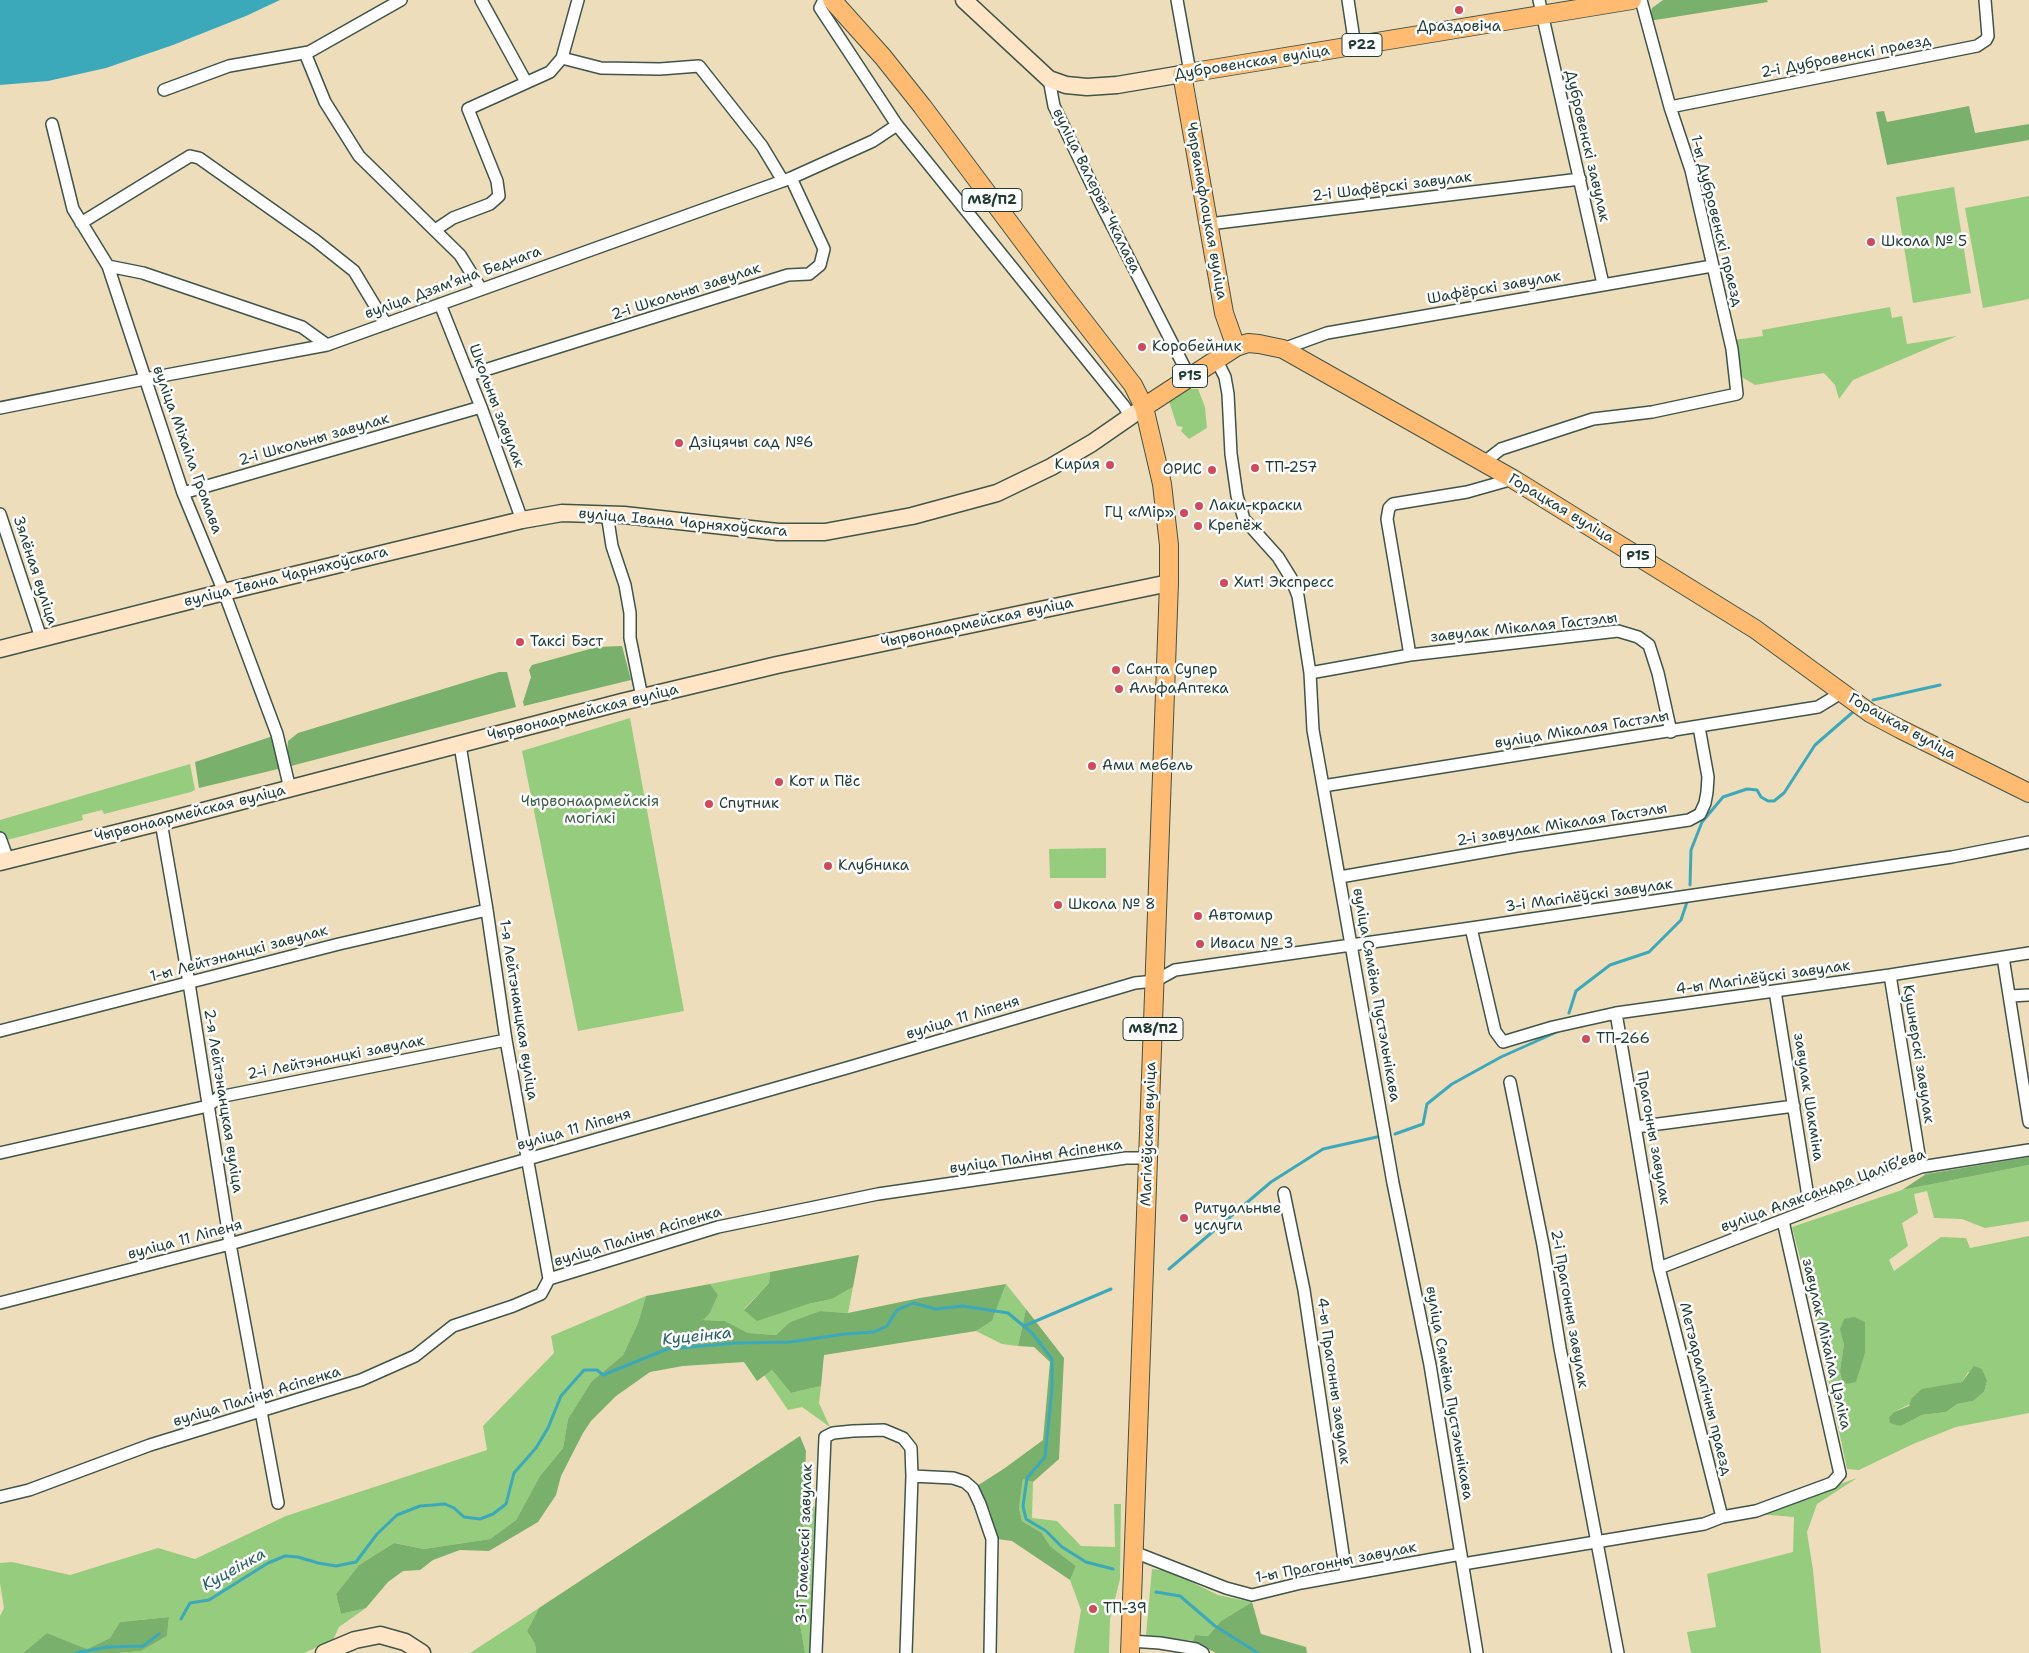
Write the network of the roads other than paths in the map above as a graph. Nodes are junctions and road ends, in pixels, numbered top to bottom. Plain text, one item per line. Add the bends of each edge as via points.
1 (401, 0) edge
2 (481, 0) edge
3 (578, 0) edge
4 (824, 0) edge
5 (832, 0) edge
6 (964, 0) edge
7 (1177, 0) edge
8 (1348, 0) edge
9 (1632, 0) edge
10 (1641, 0) edge
11 (1985, 0) edge
12 (1540, 8) edge
13 (1355, 46) junction
14 (305, 52) junction
15 (562, 58) junction
16 (1186, 73) junction
17 (1049, 79) junction
18 (526, 82) junction
19 (164, 90) dead end
20 (1670, 107) junction
21 (52, 124) dead end
22 (897, 125) junction
23 (1580, 179) junction
24 (787, 180) junction
25 (81, 223) junction
26 (1209, 224) junction
27 (435, 230) junction
28 (108, 266) junction
29 (1712, 266) junction
30 (1603, 284) junction
31 (481, 289) junction
32 (440, 304) junction
33 (386, 324) junction
34 (327, 346) junction
35 (1236, 347) junction
36 (1283, 349) junction
37 (1216, 360) junction
38 (468, 375) junction
39 (1189, 376) junction
40 (144, 379) junction
41 (481, 407) junction
42 (0, 408) edge
43 (1138, 412) junction
44 (1483, 463) junction
45 (1513, 479) junction
46 (183, 493) junction
47 (0, 514) edge
48 (607, 514) junction
49 (522, 520) junction
50 (1169, 583) junction
51 (224, 592) junction
52 (41, 638) junction
53 (0, 649) edge
54 (1410, 655) junction
55 (1310, 673) junction
56 (1841, 693) junction
57 (642, 697) junction
58 (1699, 727) junction
59 (1671, 732) junction
60 (460, 745) junction
61 (1323, 786) junction
62 (290, 789) junction
63 (2029, 793) edge
64 (161, 822) junction
65 (0, 838) edge
66 (2029, 842) edge
67 (4, 861) edge
68 (1340, 877) junction
69 (487, 910) junction
70 (1471, 928) junction
71 (1350, 945) junction
72 (2029, 953) edge
73 (2003, 957) junction
74 (1890, 975) junction
75 (1155, 981) junction
76 (189, 983) junction
77 (1776, 991) junction
78 (2029, 995) edge
79 (2010, 996) junction
80 (1616, 1013) junction
81 (0, 1031) edge
82 (506, 1040) junction
83 (1510, 1082) dead end
84 (208, 1106) junction
85 (1794, 1106) junction
86 (2029, 1122) edge
87 (1636, 1127) junction
88 (2029, 1150) edge
89 (0, 1153) edge
90 (1148, 1158) junction
91 (527, 1159) junction
92 (1921, 1167) junction
93 (1284, 1193) dead end
94 (1810, 1209) junction
95 (1783, 1221) junction
96 (230, 1244) junction
97 (1660, 1268) junction
98 (548, 1279) junction
99 (0, 1303) edge
100 (261, 1411) junction
101 (1840, 1474) joint
102 (912, 1476) junction
103 (0, 1497) edge
104 (278, 1503) dead end
105 (1722, 1517) junction
106 (1598, 1540) junction
107 (1134, 1552) junction
108 (1462, 1559) junction
109 (1346, 1574) junction
110 (1130, 1647) edge
111 (324, 1653) edge
112 (422, 1653) edge
113 (816, 1653) edge
114 (906, 1653) edge
115 (990, 1653) edge
116 (1204, 1653) edge
117 (1476, 1653) edge
118 (1618, 1653) edge

1 - 14 street
2 - 18 street
3 - 15 street
4 - 22 street via 820,8
5 - 43 main road, М8/П2 via 922,106 1118,364 1133,385
6 - 17 main road, Р22
7 - 16 street, Чырванафлоцкая вуліца
8 - 13 street
9 - 12 main road, Дубровенская вуліца / Р22
10 - 20 street, 1-ы Дубровенскі праезд
11 - 20 street, 2-і Дубровенскі праезд via 1988,36 1977,46
12 - 13 main road, Дубровенская вуліца / Р22
12 - 23 street, Дубровенскі завулак
13 - 16 main road, Дубровенская вуліца / Р22
14 - 19 street via 228,66
14 - 27 street via 325,102 359,156
15 - 18 street via 550,72
15 - 24 street, 2-і Школьны завулак via 601,68 699,66
16 - 17 main road, Дубровенская вуліца / Р22 via 1087,87
16 - 26 main road, Чырванафлоцкая вуліца
17 - 39 street, вуліца Валерыя Чкалава via 1054,106
18 - 27 street via 468,109 497,181 499,196 490,204 453,218
20 - 29 street, 1-ы Дубровенскі праезд via 1691,170
21 - 25 street, вуліца Міхаіла Громава via 73,209
22 - 24 street, вуліца Дзямʼяна Беднага via 873,141
22 - 43 street via 1112,390
23 - 26 street, 2-і Шафёрскі завулак
23 - 30 street, Дубровенскі завулак
24 - 31 street, вуліца Дзямʼяна Беднага
24 - 38 street, 2-і Школьны завулак via 824,249 820,265 809,274 788,275
25 - 28 street, вуліца Міхаіла Громава
25 - 33 street via 190,156 199,158 354,272
26 - 35 main road, Чырванафлоцкая вуліца via 1224,313
27 - 31 street via 460,255
28 - 34 street via 143,273 302,327
28 - 40 street, вуліца Міхаіла Громава
29 - 30 street, Шафёрскі завулак
29 - 44 street, 1-ы Дубровенскі праезд via 1732,349 1737,394 1652,412 1593,419 1501,450
30 - 36 street, Шафёрскі завулак via 1328,332
31 - 32 street, вуліца Дзямʼяна Беднага
32 - 33 street, вуліца Дзямʼяна Беднага
32 - 38 street, Школьны завулак
33 - 34 street, вуліца Дзямʼяна Беднага
34 - 40 street, вуліца Дзямʼяна Беднага
35 - 36 main road, Горацкая вуліца / Р15 via 1248,343
35 - 37 main road, Р15
36 - 44 main road, Горацкая вуліца / Р15
37 - 39 main road, Р15
37 - 55 street, вуліца Сямёна Пустэльнікава via 1228,394 1231,454 1239,503 1244,519 1278,557 1291,578 1298,596
38 - 41 street, Школьны завулак
39 - 43 main road, Р15
40 - 42 street, вуліца Дзямʼяна Беднага
40 - 46 street, вуліца Міхаіла Громава
41 - 46 street, 2-і Школьны завулак
41 - 49 street, Школьны завулак
43 - 48 main road, вуліца Івана Чарняхоўскага via 1051,467 997,493 912,516 826,532 778,532
43 - 50 main road, Магілёўская вуліца / М8/П2 via 1162,484 1169,545
44 - 45 main road, Горацкая вуліца / Р15
45 - 54 street via 1467,492 1393,504 1389,508 1387,519
45 - 56 main road, Горацкая вуліца / Р15 via 1755,628
46 - 51 street, вуліца Міхаіла Громава
47 - 52 street, Зялёная вуліца
48 - 49 main road, вуліца Івана Чарняхоўскага via 562,513
48 - 57 street via 612,546 625,585 630,638
49 - 51 main road, вуліца Івана Чарняхоўскага
50 - 57 main road, Чырвонаармейская вуліца
50 - 75 main road, Магілёўская вуліца / М8/П2
51 - 52 main road, вуліца Івана Чарняхоўскага
51 - 62 street, вуліца Міхаіла Громава via 277,734
52 - 53 main road, вуліца Івана Чарняхоўскага
54 - 55 street, завулак Мікалая Гастэлы
54 - 59 street, завулак Мікалая Гастэлы via 1618,630 1649,645
55 - 61 street, вуліца Сямёна Пустэльнікава via 1313,730
56 - 58 street, вуліца Мікалая Гастэлы via 1818,707
56 - 63 main road, Горацкая вуліца / Р15 via 1900,729
57 - 60 main road, Чырвонаармейская вуліца
58 - 59 street, вуліца Мікалая Гастэлы
58 - 68 street, 2-і завулак Мікалая Гастэлы via 1708,777 1707,792 1700,814 1689,820
59 - 61 street, вуліца Мікалая Гастэлы
60 - 62 main road, Чырвонаармейская вуліца
60 - 69 street, 1-я Лейтэнанцкая вуліца
61 - 68 street, вуліца Сямёна Пустэльнікава
62 - 64 main road, Чырвонаармейская вуліца
64 - 67 main road, Чырвонаармейская вуліца
64 - 76 street, 2-я Лейтэнанцкая вуліца
65 - 67 street
66 - 70 street, 3-і Магілёўскі завулак via 1952,857
68 - 71 street, вуліца Сямёна Пустэльнікава
69 - 76 street, 1-ы Лейтэнанцкі завулак
69 - 82 street, 1-я Лейтэнанцкая вуліца
70 - 71 street, 3-і Магілёўскі завулак
70 - 80 street, 4-ы Магілёўскі завулак via 1495,1031 1504,1042
71 - 75 street, 3-і Магілёўскі завулак via 1176,970
71 - 108 street, вуліца Сямёна Пустэльнікава via 1430,1365
72 - 73 street, 4-ы Магілёўскі завулак
73 - 74 street, 4-ы Магілёўскі завулак
73 - 79 street
74 - 77 street, 4-ы Магілёўскі завулак
74 - 92 street, Кушнерскі завулак
75 - 90 main road, Магілёўская вуліца / М8/П2
75 - 91 street, вуліца 11 Ліпеня via 1135,983
76 - 81 street, 1-ы Лейтэнанцкі завулак
76 - 84 street, 2-я Лейтэнанцкая вуліца
77 - 80 street, 4-ы Магілёўскі завулак
77 - 85 street, завулак Шакміна
78 - 79 street
79 - 86 street
80 - 87 street, Прагонны завулак
82 - 84 street, 2-і Лейтэнанцкі завулак via 219,1097
82 - 91 street, 1-я Лейтэнанцкая вуліца
83 - 106 street, 2-і Прагонны завулак
84 - 89 street, 2-і Лейтэнанцкі завулак
84 - 96 street, 2-я Лейтэнанцкая вуліца
85 - 87 street
85 - 94 street, завулак Шакміна
87 - 97 street, Прагонны завулак
88 - 92 street, вуліца Аляксандра Цалібʼева
90 - 98 street, вуліца Паліны Асіпенка via 1126,1158 859,1198 718,1227
90 - 107 main road, Магілёўская вуліца / М8/П2
91 - 96 street, вуліца 11 Ліпеня
91 - 98 street, 1-я Лейтэнанцкая вуліца
92 - 94 street, вуліца Аляксандра Цалібʼева
93 - 109 street, 4-ы Прагонны завулак via 1304,1290
94 - 95 street, вуліца Аляксандра Цалібʼева
95 - 97 street, вуліца Аляксандра Цалібʼева
95 - 101 street, завулак Міхаіла Цэліка
96 - 99 street, вуліца 11 Ліпеня
96 - 100 street, 2-я Лейтэнанцкая вуліца
97 - 105 street, Метэаралагічны праезд
98 - 100 street, вуліца Паліны Асіпенка via 541,1294 453,1326 415,1356 361,1380
100 - 103 street, вуліца Паліны Асіпенка
100 - 104 street, 2-я Лейтэнанцкая вуліца
101 - 105 street, 1-ы Прагонны завулак via 1832,1483 1756,1511
102 - 113 street, 3-і Гомельскі завулак via 911,1448 904,1438 884,1430 840,1432 825,1437
102 - 114 street
102 - 115 street via 953,1478 965,1482 973,1489 980,1504 992,1538
105 - 106 street, 1-ы Прагонны завулак via 1704,1524
106 - 108 street, 1-ы Прагонны завулак
106 - 118 street, 2-і Прагонны завулак
107 - 109 street, 1-ы Прагонны завулак via 1252,1595
107 - 110 main road, Магілёўская вуліца / М8/П2
108 - 109 street, 1-ы Прагонны завулак
108 - 117 street, вуліца Сямёна Пустэльнікава
110 - 116 street via 1160,1643
111 - 112 main road via 354,1640 380,1635 405,1642

